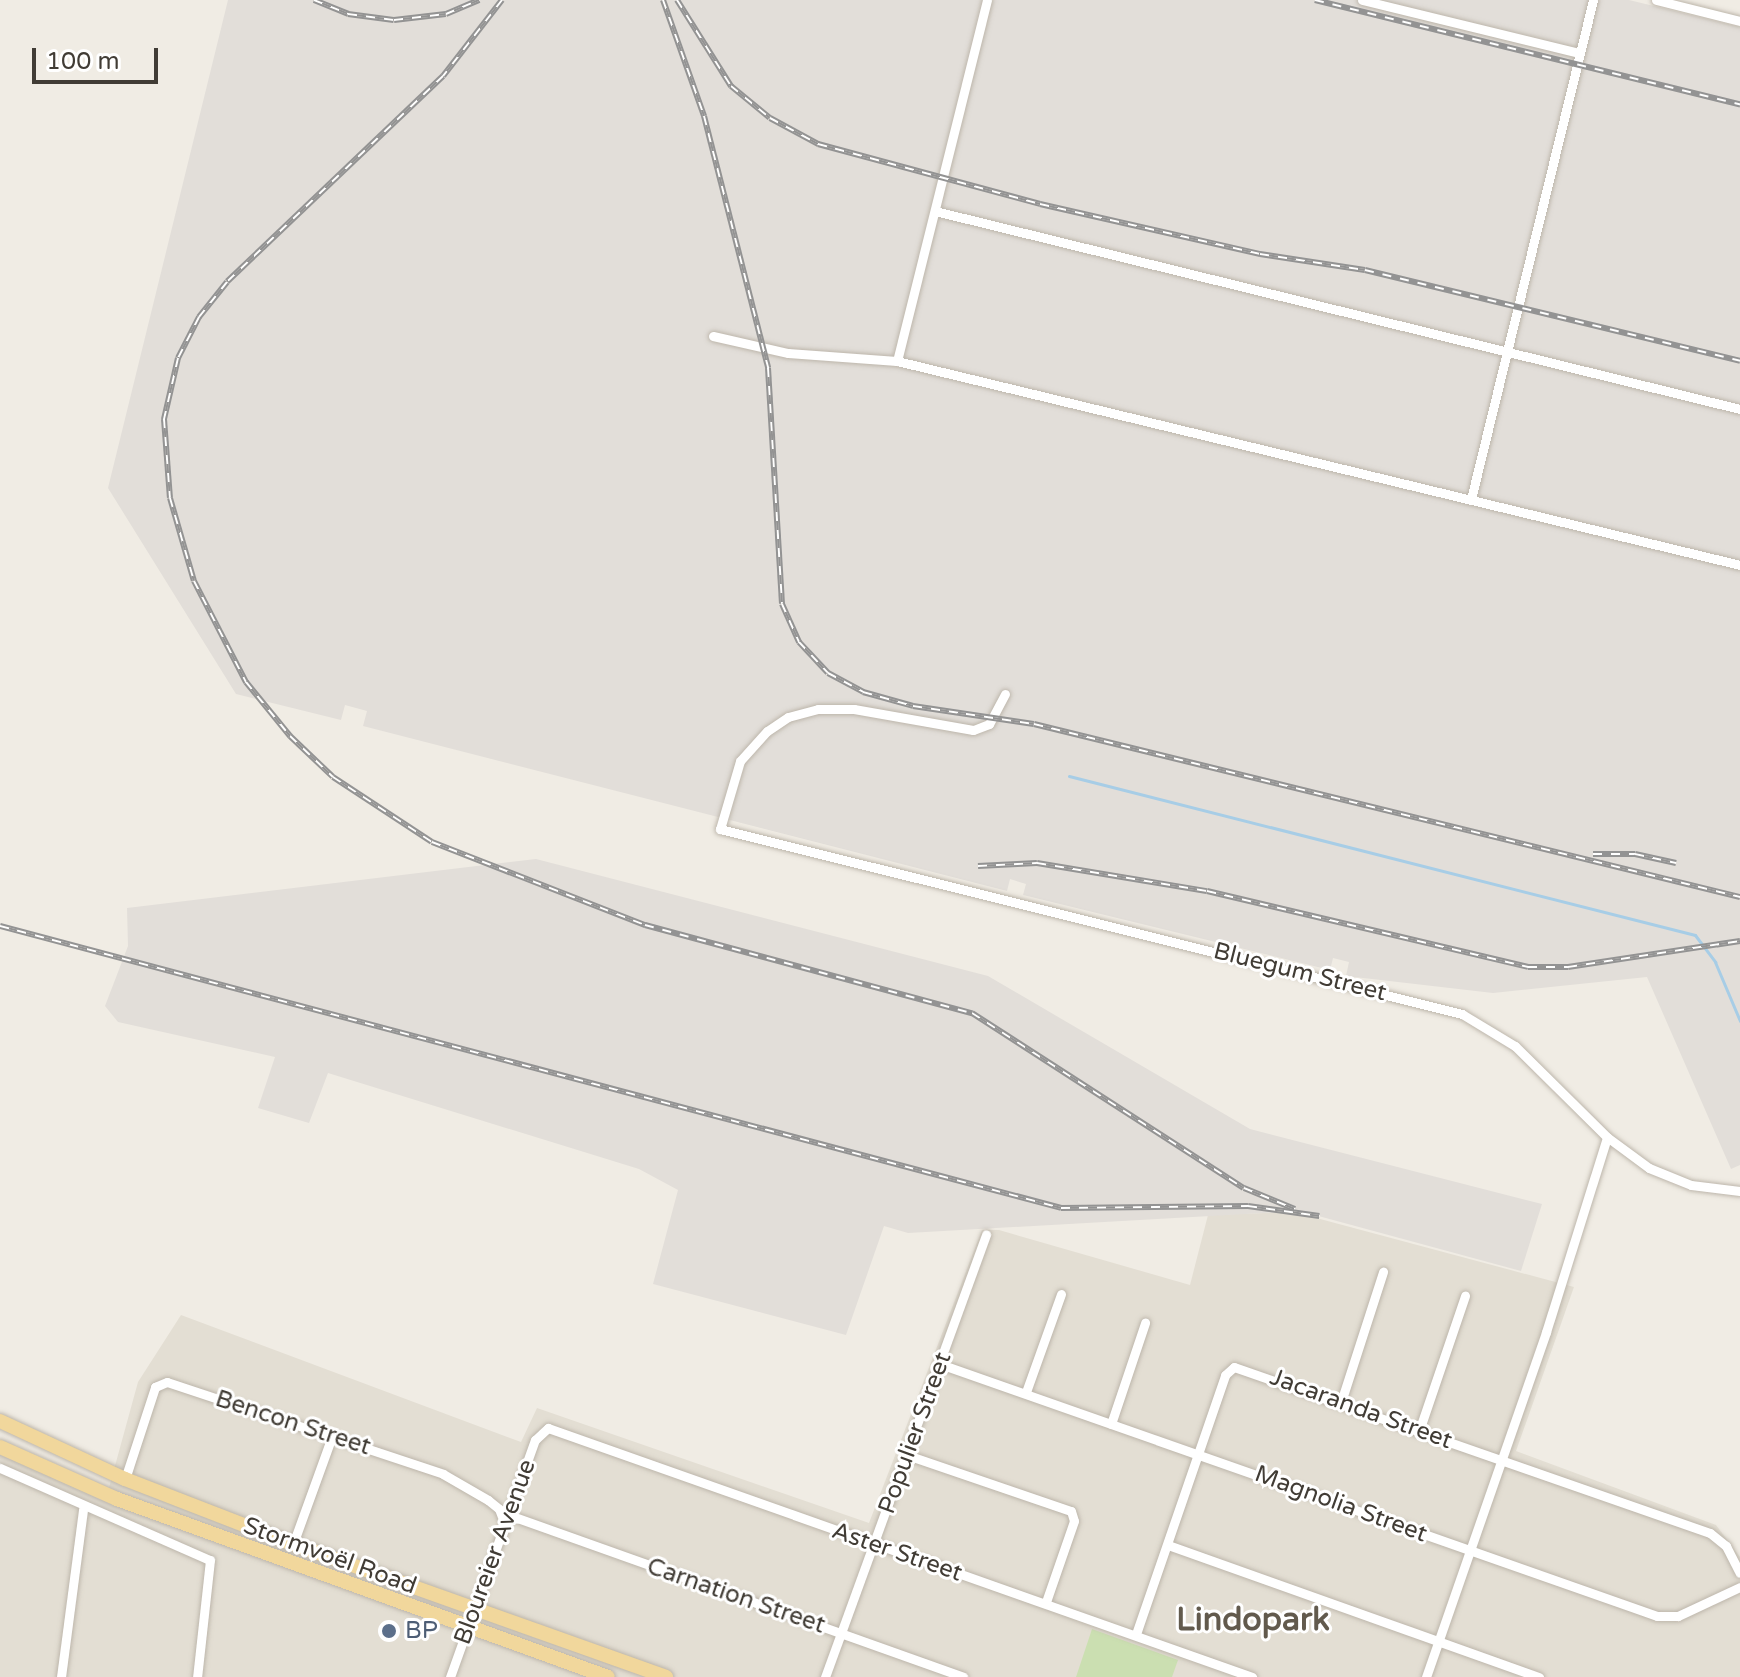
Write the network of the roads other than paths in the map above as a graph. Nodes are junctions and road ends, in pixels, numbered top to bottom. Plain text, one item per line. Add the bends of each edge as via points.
1 (987, 0) edge
2 (1362, 0) edge
3 (1593, 0) edge
4 (1656, 0) edge
5 (1740, 21) edge
6 (1580, 53) junction
7 (935, 211) junction
8 (713, 336) dead end
9 (1508, 351) junction
10 (897, 361) junction
11 (1740, 409) edge
12 (1471, 499) junction
13 (1740, 565) edge
14 (1005, 694) dead end
15 (1607, 1137) junction
16 (1740, 1191) edge
17 (986, 1234) dead end
18 (1383, 1272) dead end
19 (1061, 1294) dead end
20 (1465, 1296) dead end
21 (1145, 1323) dead end
22 (940, 1364) junction
23 (1026, 1392) junction
24 (1341, 1402) junction
25 (0, 1421) edge
26 (1111, 1424) junction
27 (542, 1429) joint
28 (1419, 1431) junction
29 (332, 1436) junction
30 (0, 1447) edge
31 (1198, 1452) junction
32 (907, 1455) junction
33 (1502, 1460) junction
34 (0, 1468) edge
35 (125, 1479) junction
36 (83, 1509) junction
37 (507, 1520) junction
38 (293, 1544) junction
39 (1168, 1545) junction
40 (875, 1546) junction
41 (1471, 1551) junction
42 (1740, 1573) edge
43 (1740, 1587) edge
44 (1046, 1602) junction
45 (475, 1608) junction
46 (468, 1628) junction
47 (840, 1633) junction
48 (1136, 1634) junction
49 (1438, 1641) junction
50 (61, 1677) edge
51 (197, 1677) edge
52 (450, 1677) edge
53 (608, 1677) edge
54 (666, 1677) edge
55 (825, 1677) edge
56 (963, 1677) edge
57 (1252, 1677) edge
58 (1426, 1677) edge
59 (1539, 1677) edge

1 - 7 street
2 - 6 street
3 - 6 street
4 - 5 street
6 - 9 street
7 - 9 street
7 - 10 street
8 - 10 street via 788,353
9 - 11 street
9 - 12 street
10 - 12 street
12 - 13 street
14 - 15 street, Bluegum Street via 993,719 979,730 854,709 818,709 788,717 740,761 720,829 1462,1014 1515,1046
15 - 16 street via 1666,1176
15 - 33 street
17 - 22 street, Populier Street
18 - 24 street
19 - 23 street
20 - 28 street
21 - 26 street
22 - 23 street, Magnolia Street
22 - 32 street, Populier Street
23 - 26 street, Magnolia Street
24 - 28 street, Jacaranda Street
24 - 31 street, Jacaranda Street via 1234,1367 1225,1375
25 - 35 main road, Stormvoël Road
26 - 31 street, Magnolia Street
27 - 37 street, Bloureier Avenue
27 - 40 street, Aster Street
28 - 33 street, Jacaranda Street
29 - 35 street, Bencon Street via 160,1383
29 - 37 street, Bencon Street via 443,1474 488,1500
29 - 38 street
30 - 46 main road, Stormvoël Road via 117,1499
31 - 39 street, Jacaranda Street
31 - 41 street, Magnolia Street
32 - 40 street, Populier Street
32 - 44 street via 1071,1511 1074,1521
33 - 41 street
33 - 42 street, Jacaranda Street via 1710,1533 1726,1546
34 - 36 street
35 - 38 main road, Stormvoël Road
36 - 50 street
36 - 51 street via 204,1556 211,1567
37 - 45 street, Bloureier Avenue
37 - 47 street, Carnation Street
38 - 45 main road, Stormvoël Road
39 - 48 street, Jacaranda Street
39 - 49 street
40 - 44 street, Aster Street
40 - 47 street, Populier Street
41 - 43 street, Magnolia Street via 1667,1618
41 - 49 street
44 - 48 street, Aster Street
45 - 46 street, Bloureier Avenue
45 - 54 main road, Stormvoël Road
46 - 52 street, Bloureier Avenue
46 - 53 main road, Stormvoël Road
47 - 55 street, Populier Street
47 - 56 street, Carnation Street
48 - 57 street, Aster Street
49 - 58 street
49 - 59 street

